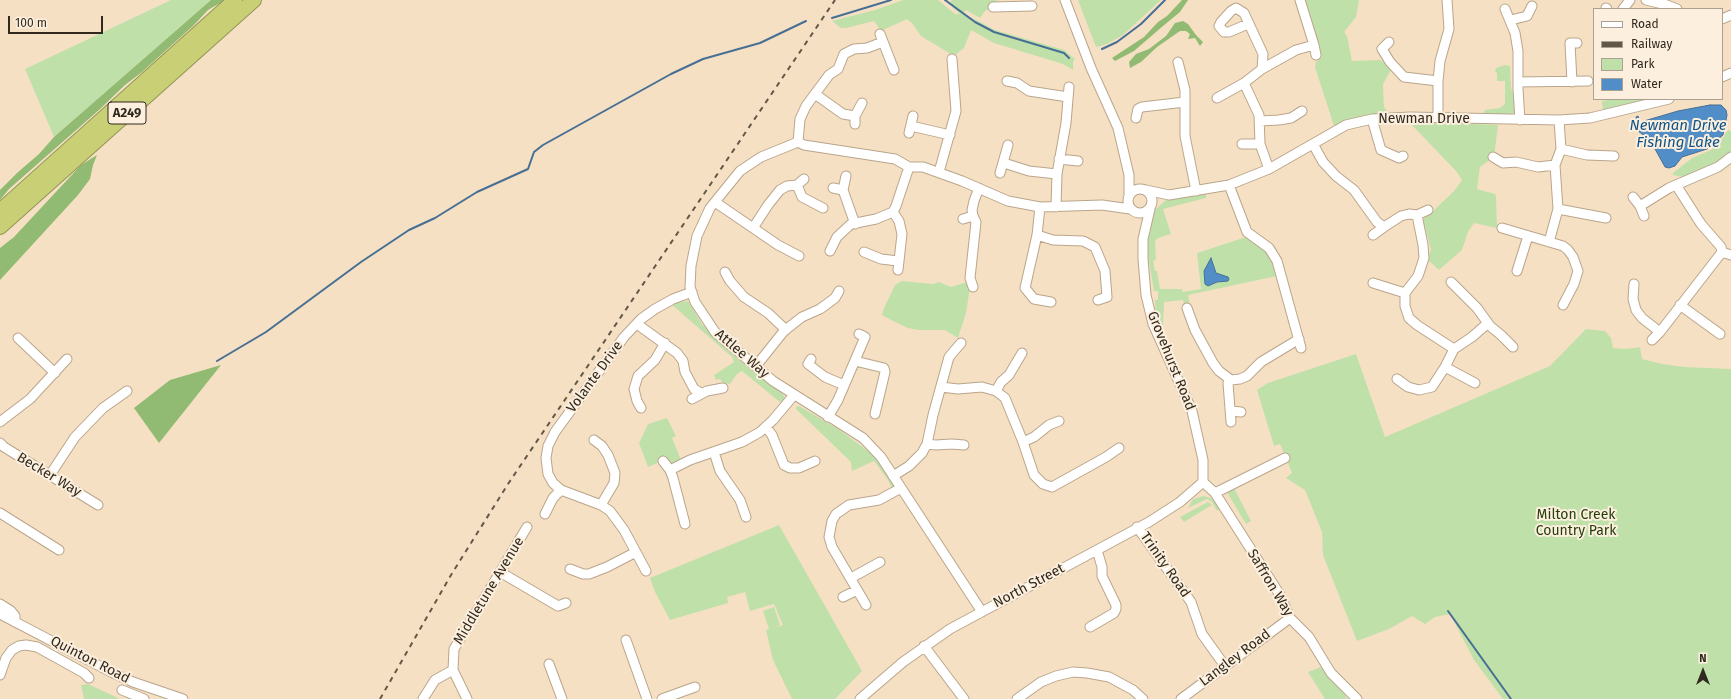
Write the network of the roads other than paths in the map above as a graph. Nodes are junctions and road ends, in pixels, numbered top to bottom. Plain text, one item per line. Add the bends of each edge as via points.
1 (235, 0) edge
2 (254, 0) edge
3 (1065, 0) edge
4 (1300, 0) edge
5 (1447, 0) edge
6 (1630, 0) edge
7 (1646, 0) edge
8 (1667, 2) edge
9 (999, 5) edge
10 (1032, 6) dead end
11 (1532, 6) dead end
12 (1505, 8) dead end
13 (1624, 8) edge
14 (1676, 8) edge
15 (1511, 20) junction
16 (1248, 24) dead end
17 (1389, 42) dead end
18 (1577, 43) dead end
19 (1314, 45) junction
20 (1316, 55) dead end
21 (952, 59) dead end
22 (1178, 62) dead end
23 (1262, 69) junction
24 (894, 70) dead end
25 (954, 81) junction
26 (1007, 81) dead end
27 (1438, 81) junction
28 (944, 82) dead end
29 (1518, 82) junction
30 (1572, 82) junction
31 (1588, 82) dead end
32 (1244, 83) junction
33 (815, 94) junction
34 (1217, 98) dead end
35 (1666, 100) edge
36 (1184, 102) junction
37 (862, 103) dead end
38 (1302, 110) dead end
39 (913, 116) dead end
40 (1136, 118) dead end
41 (1438, 118) junction
42 (1372, 119) junction
43 (1520, 120) junction
44 (1559, 120) junction
45 (1260, 121) junction
46 (950, 135) junction
47 (798, 142) junction
48 (1242, 144) dead end
49 (1260, 144) junction
50 (1312, 144) junction
51 (1008, 145) dead end
52 (1560, 149) junction
53 (1403, 156) dead end
54 (1614, 156) dead end
55 (1493, 157) dead end
56 (1731, 157) edge
57 (1059, 160) junction
58 (1078, 161) dead end
59 (1004, 163) junction
60 (1555, 165) junction
61 (909, 167) junction
62 (1269, 169) junction
63 (939, 172) junction
64 (1000, 173) dead end
65 (1057, 174) junction
66 (1129, 175) junction
67 (846, 176) dead end
68 (1676, 184) junction
69 (1229, 185) junction
70 (833, 188) dead end
71 (979, 188) junction
72 (843, 190) junction
73 (1144, 190) junction
74 (1196, 191) junction
75 (1129, 195) junction
76 (1169, 195) junction
77 (1633, 197) dead end
78 (715, 202) junction
79 (1102, 205) junction
80 (1640, 206) junction
81 (1040, 207) junction
82 (1056, 207) junction
83 (1150, 207) junction
84 (823, 208) dead end
85 (1558, 209) junction
86 (1428, 210) dead end
87 (1132, 211) junction
88 (0, 212) edge
89 (893, 212) junction
90 (1417, 214) junction
91 (973, 216) junction
92 (1644, 216) dead end
93 (1606, 218) dead end
94 (963, 219) dead end
95 (855, 224) junction
96 (0, 227) edge
97 (1384, 227) junction
98 (753, 228) junction
99 (1502, 228) dead end
100 (1037, 235) junction
101 (1373, 235) dead end
102 (1528, 236) junction
103 (1143, 239) junction
104 (1549, 242) junction
105 (830, 251) dead end
106 (864, 252) dead end
107 (1727, 254) edge
108 (785, 260) dead end
109 (1517, 271) dead end
110 (725, 272) dead end
111 (1451, 282) dead end
112 (1372, 283) dead end
113 (1634, 284) dead end
114 (973, 287) dead end
115 (839, 291) dead end
116 (692, 292) junction
117 (1405, 293) junction
118 (1045, 298) dead end
119 (1106, 298) dead end
120 (1680, 305) junction
121 (1563, 306) dead end
122 (1187, 308) dead end
123 (1488, 323) junction
124 (637, 324) junction
125 (786, 330) junction
126 (1660, 332) junction
127 (859, 334) dead end
128 (1720, 334) dead end
129 (18, 338) dead end
130 (1652, 340) dead end
131 (664, 343) junction
132 (961, 343) dead end
133 (1513, 348) dead end
134 (1454, 349) junction
135 (1022, 353) dead end
136 (811, 359) dead end
137 (67, 360) dead end
138 (855, 361) junction
139 (756, 366) junction
140 (1446, 367) junction
141 (55, 373) junction
142 (1397, 379) dead end
143 (1231, 380) junction
144 (1476, 383) dead end
145 (844, 385) junction
146 (941, 387) junction
147 (723, 388) dead end
148 (126, 391) dead end
149 (996, 391) junction
150 (701, 393) junction
151 (794, 395) junction
152 (692, 399) dead end
153 (642, 408) dead end
154 (1231, 411) junction
155 (1241, 412) dead end
156 (875, 414) dead end
157 (828, 417) junction
158 (1059, 421) dead end
159 (0, 422) edge
160 (1231, 422) dead end
161 (766, 427) junction
162 (594, 440) dead end
163 (1023, 442) junction
164 (0, 443) edge
165 (927, 444) junction
166 (964, 445) dead end
167 (1119, 448) dead end
168 (714, 452) junction
169 (1285, 458) dead end
170 (663, 461) dead end
171 (816, 461) dead end
172 (670, 470) junction
173 (50, 475) junction
174 (893, 476) junction
175 (1203, 482) junction
176 (901, 488) junction
177 (561, 490) junction
178 (1215, 493) junction
179 (98, 505) dead end
180 (601, 505) junction
181 (0, 513) edge
182 (545, 514) dead end
183 (746, 517) dead end
184 (685, 524) dead end
185 (527, 527) dead end
186 (1138, 527) junction
187 (59, 550) dead end
188 (1097, 550) junction
189 (636, 552) junction
190 (880, 562) dead end
191 (570, 569) dead end
192 (646, 571) dead end
193 (500, 572) junction
194 (851, 578) junction
195 (857, 590) junction
196 (843, 597) dead end
197 (566, 603) dead end
198 (0, 604) edge
199 (866, 605) dead end
200 (982, 612) junction
201 (0, 614) edge
202 (1290, 618) junction
203 (15, 622) junction
204 (1090, 626) dead end
205 (626, 640) dead end
206 (924, 646) junction
207 (2, 650) dead end
208 (12, 650) junction
209 (549, 664) dead end
210 (1225, 666) junction
211 (453, 670) junction
212 (0, 675) edge
213 (85, 677) dead end
214 (695, 687) dead end
215 (125, 694) edge
216 (144, 699) edge
217 (183, 699) edge
218 (423, 699) edge
219 (467, 699) edge
220 (562, 699) edge
221 (647, 699) edge
222 (662, 699) edge
223 (860, 699) edge
224 (964, 699) edge
225 (1017, 699) edge
226 (1142, 699) edge
227 (1181, 699) edge
228 (1357, 699) edge

1 - 88 highway, A249
2 - 96 highway, A249
3 - 66 street via 1118,128
4 - 19 street
5 - 27 street via 1449,30 1440,61
6 - 13 street
7 - 8 street
8 - 14 street
9 - 10 street
11 - 15 street via 1527,16
12 - 15 street
15 - 29 street via 1518,51
16 - 23 street via 1263,54
17 - 27 street via 1382,49 1404,77
18 - 30 street via 1570,43
19 - 20 street
19 - 23 street via 1296,50
21 - 25 street
22 - 36 street via 1185,90
23 - 32 street
24 - 33 street via 881,38 867,48 854,49 844,54 838,69
25 - 28 street
25 - 46 street via 956,111
26 - 57 street via 1018,79 1029,91 1068,92 1066,123
27 - 41 street
29 - 30 street
29 - 43 street
30 - 31 street
32 - 34 street
32 - 45 street
33 - 37 street via 855,120
33 - 47 street via 800,119
35 - 44 street, Newman Drive via 1590,118
36 - 40 street via 1142,107 1138,109
36 - 74 street via 1186,142
38 - 45 street via 1291,118
39 - 46 street via 910,129
41 - 42 street, Newman Drive
41 - 43 street, Newman Drive
42 - 50 street, Newman Drive via 1346,125
42 - 53 street via 1381,150 1399,158
43 - 44 street, Newman Drive
44 - 52 street
45 - 49 street
46 - 63 street
47 - 61 street via 896,160
47 - 78 street, Attlee Way via 761,157 740,171
48 - 49 street
49 - 62 street
50 - 62 street, Newman Drive
50 - 97 street via 1323,162 1354,190 1377,222
51 - 59 street
52 - 54 street via 1587,155
52 - 60 street
55 - 60 street via 1504,165 1516,162 1538,167
56 - 68 street via 1718,167
57 - 58 street
57 - 65 street
59 - 64 street
59 - 65 street
60 - 85 street
61 - 63 street via 923,167
61 - 89 street
62 - 69 street, Newman Drive
63 - 71 street
65 - 82 street
66 - 73 street
66 - 75 street
67 - 72 street
68 - 80 street
68 - 107 street via 1701,224
69 - 74 street, Newman Drive
69 - 143 street via 1247,232 1269,248 1277,260 1300,343 1261,362 1247,376
70 - 72 street
71 - 81 street via 1008,201
71 - 91 street via 974,201
72 - 95 street
73 - 75 street via 1134,190
73 - 76 street, Newman Drive
73 - 83 street via 1152,198
74 - 76 street, Newman Drive
75 - 79 street
75 - 87 street via 1127,203
76 - 83 street, Newman Drive
77 - 80 street
78 - 98 street
78 - 116 street, Attlee Way via 707,213 692,252
79 - 82 street
79 - 87 street
80 - 92 street
81 - 82 street
81 - 100 street
83 - 87 street via 1142,213
83 - 103 street, Grovehurst Road
84 - 98 street via 802,197 801,182 780,190
85 - 93 street
85 - 104 street
86 - 90 street
87 - 103 street, Grovehurst Road via 1140,224
89 - 95 street
89 - 106 street via 899,221 902,234 898,266
90 - 97 street via 1401,216
90 - 117 street via 1424,258 1418,276
91 - 94 street
91 - 114 street via 976,222 970,278
95 - 105 street via 846,227
97 - 101 street
98 - 108 street via 795,254
99 - 102 street
100 - 118 street via 1025,288 1034,299
100 - 119 street via 1053,240 1083,241 1094,247 1105,272
102 - 104 street
102 - 109 street
103 - 175 street, Grovehurst Road via 1144,279 1150,312 1192,411 1203,460
104 - 121 street via 1568,250 1578,271
107 - 120 street
110 - 125 street via 727,284 768,313
111 - 123 street
112 - 117 street
113 - 126 street via 1638,295 1636,310
115 - 125 street via 835,298 820,309 802,317
116 - 124 street, Volante Drive via 655,309
116 - 139 street, Attlee Way via 699,310 715,332
117 - 134 street via 1405,306 1410,318 1426,332
120 - 126 street
120 - 128 street
122 - 143 street via 1212,363 1223,376
123 - 133 street
123 - 134 street
124 - 131 street
124 - 177 street, Volante Drive via 624,337 555,432 548,446 548,474 552,483
125 - 139 street
126 - 130 street
127 - 138 street via 865,337
129 - 141 street
131 - 150 street via 686,360 685,372 694,389
131 - 153 street via 655,360 638,376 634,389
132 - 146 street via 949,357
134 - 140 street
135 - 149 street
136 - 145 street via 808,364 825,377
137 - 141 street
138 - 145 street
138 - 156 street via 884,368
139 - 151 street, Attlee Way
140 - 142 street via 1432,387 1420,390 1408,387
140 - 144 street
141 - 159 street via 30,399
143 - 154 street via 1228,383
145 - 157 street
146 - 149 street via 982,387
146 - 165 street
147 - 150 street
148 - 173 street via 103,408 75,437
149 - 163 street via 1005,398
150 - 152 street
151 - 157 street, Attlee Way
151 - 161 street
154 - 155 street
154 - 160 street
157 - 174 street, Attlee Way via 863,438 881,457
158 - 163 street
161 - 168 street via 742,442
161 - 171 street via 784,465 799,468
162 - 180 street via 608,455 615,473 614,483
163 - 167 street via 1034,475 1043,484 1052,487
164 - 173 street, Becker Way
165 - 166 street
165 - 174 street via 916,461
168 - 172 street
168 - 183 street via 720,471 740,500
169 - 178 street
170 - 172 street
172 - 184 street
173 - 179 street, Becker Way
174 - 176 street, Attlee Way
175 - 178 street, Saffron Way
175 - 186 street, North Street via 1175,505
176 - 194 street via 879,500 849,505 832,520 832,547
176 - 200 street, Attlee Way
177 - 180 street, Volante Drive
177 - 182 street via 553,498
178 - 202 street, Saffron Way via 1280,596
180 - 189 street, Volante Drive via 618,520
181 - 187 street
185 - 193 street, Middletune Avenue
186 - 188 street, North Street
186 - 210 street, Trinity Road via 1191,602 1202,634
188 - 200 street, North Street
188 - 204 street via 1102,576 1116,609
189 - 191 street via 607,568 584,575
189 - 192 street, Volante Drive
190 - 194 street
193 - 197 street via 558,606
193 - 211 street, Middletune Avenue via 454,649
194 - 195 street
195 - 196 street
195 - 199 street
198 - 203 street via 11,611 15,616
200 - 206 street, North Street
201 - 203 street, Quinton Road
202 - 210 street, Langley Road
202 - 228 street, Saffron Way via 1309,637 1331,673
203 - 217 street, Quinton Road via 110,672
205 - 221 street
206 - 223 street, North Street
206 - 224 street
207 - 208 street
208 - 212 street
208 - 213 street via 26,645 38,647
209 - 220 street
210 - 227 street, Langley Road
211 - 218 street via 435,680
211 - 219 street, Middletune Avenue
214 - 222 street
215 - 216 street
225 - 226 street via 1041,682 1072,672 1109,677 1133,690

